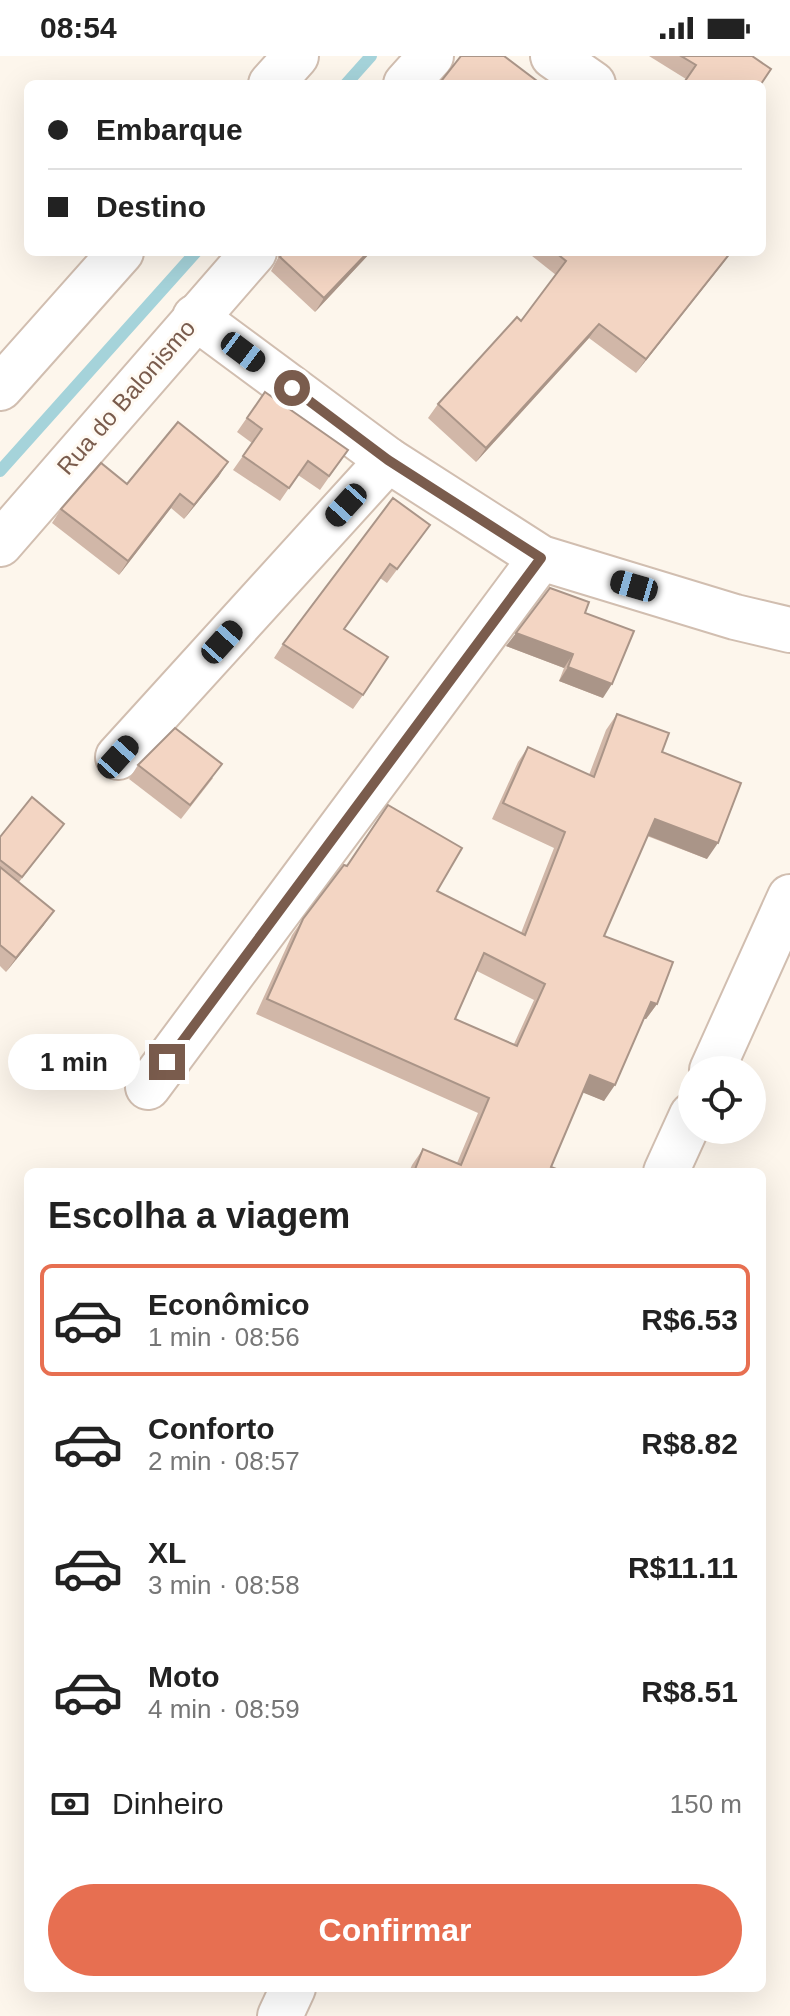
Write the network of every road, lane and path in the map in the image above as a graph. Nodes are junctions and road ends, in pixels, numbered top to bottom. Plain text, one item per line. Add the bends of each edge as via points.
1 (296, 56) edge
2 (431, 56) edge
3 (553, 56) edge
4 (275, 80) edge
5 (410, 80) edge
6 (587, 80) edge
7 (117, 256) edge
8 (250, 256) edge
9 (195, 317) junction
10 (0, 388) edge
11 (388, 460) junction
12 (0, 544) edge
13 (541, 558) junction
14 (790, 630) edge
15 (118, 757) dead end
16 (790, 897) edge
17 (718, 1056) edge
18 (148, 1087) dead end
19 (679, 1144) edge
20 (668, 1168) edge
21 (291, 1992) edge
22 (280, 2016) edge

1 - 4 street
2 - 5 street
3 - 6 street
7 - 10 street
8 - 9 street, Rua do Balonismo
9 - 11 street
9 - 12 street, Rua do Balonismo
11 - 13 street
11 - 15 street
13 - 14 street
13 - 18 street
16 - 17 street
19 - 20 street
21 - 22 street

